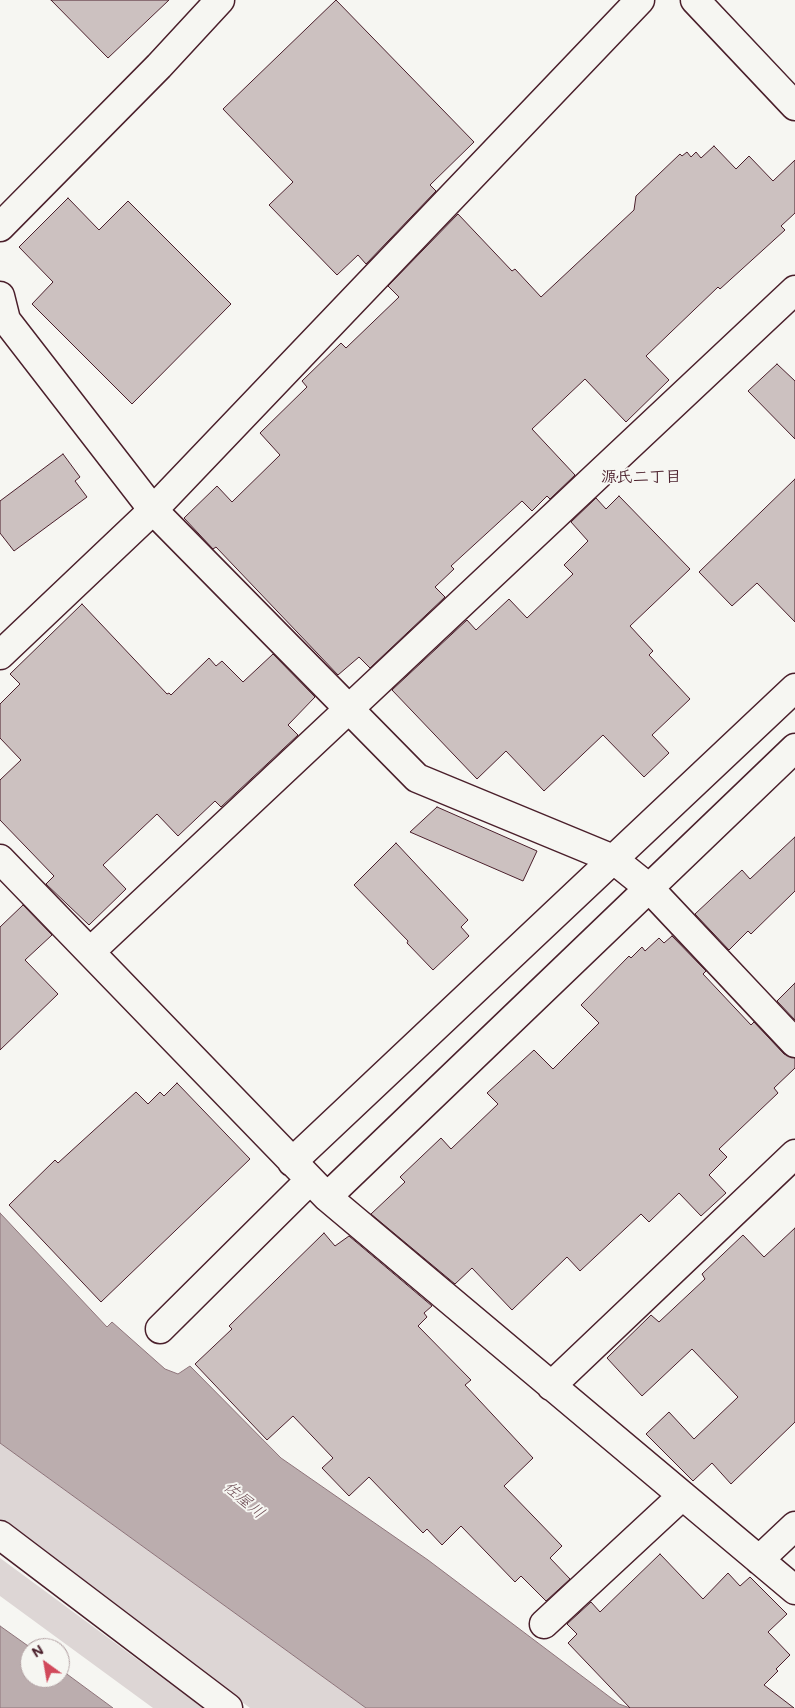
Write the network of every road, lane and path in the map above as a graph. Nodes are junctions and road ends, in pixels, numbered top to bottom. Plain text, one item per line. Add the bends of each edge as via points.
1 (220, 0) edge
2 (640, 0) edge
3 (695, 0) edge
4 (795, 106) edge
5 (0, 227) edge
6 (795, 290) edge
7 (2, 312) edge
8 (153, 510) junction
9 (0, 655) edge
10 (795, 688) edge
11 (348, 708) junction
12 (795, 748) edge
13 (0, 859) edge
14 (613, 859) junction
15 (649, 888) junction
16 (90, 952) junction
17 (795, 1043) edge
18 (795, 1154) edge
19 (310, 1180) junction
20 (160, 1329) dead end
21 (551, 1386) junction
22 (682, 1496) junction
23 (795, 1526) edge
24 (0, 1535) edge
25 (759, 1560) junction
26 (795, 1590) edge
27 (544, 1624) dead end
28 (228, 1708) edge

1 - 5 street via 160,66
2 - 8 street
3 - 4 street
6 - 11 street
7 - 8 street
8 - 9 street
8 - 11 street
10 - 14 street
11 - 14 street via 417,778
11 - 16 street
12 - 15 street
13 - 16 street
14 - 15 street
14 - 19 street
15 - 17 street
15 - 19 street
16 - 19 street
18 - 21 street
19 - 20 street
19 - 21 street
21 - 22 street
22 - 25 street
22 - 27 street
23 - 25 street
24 - 28 street
25 - 26 street

